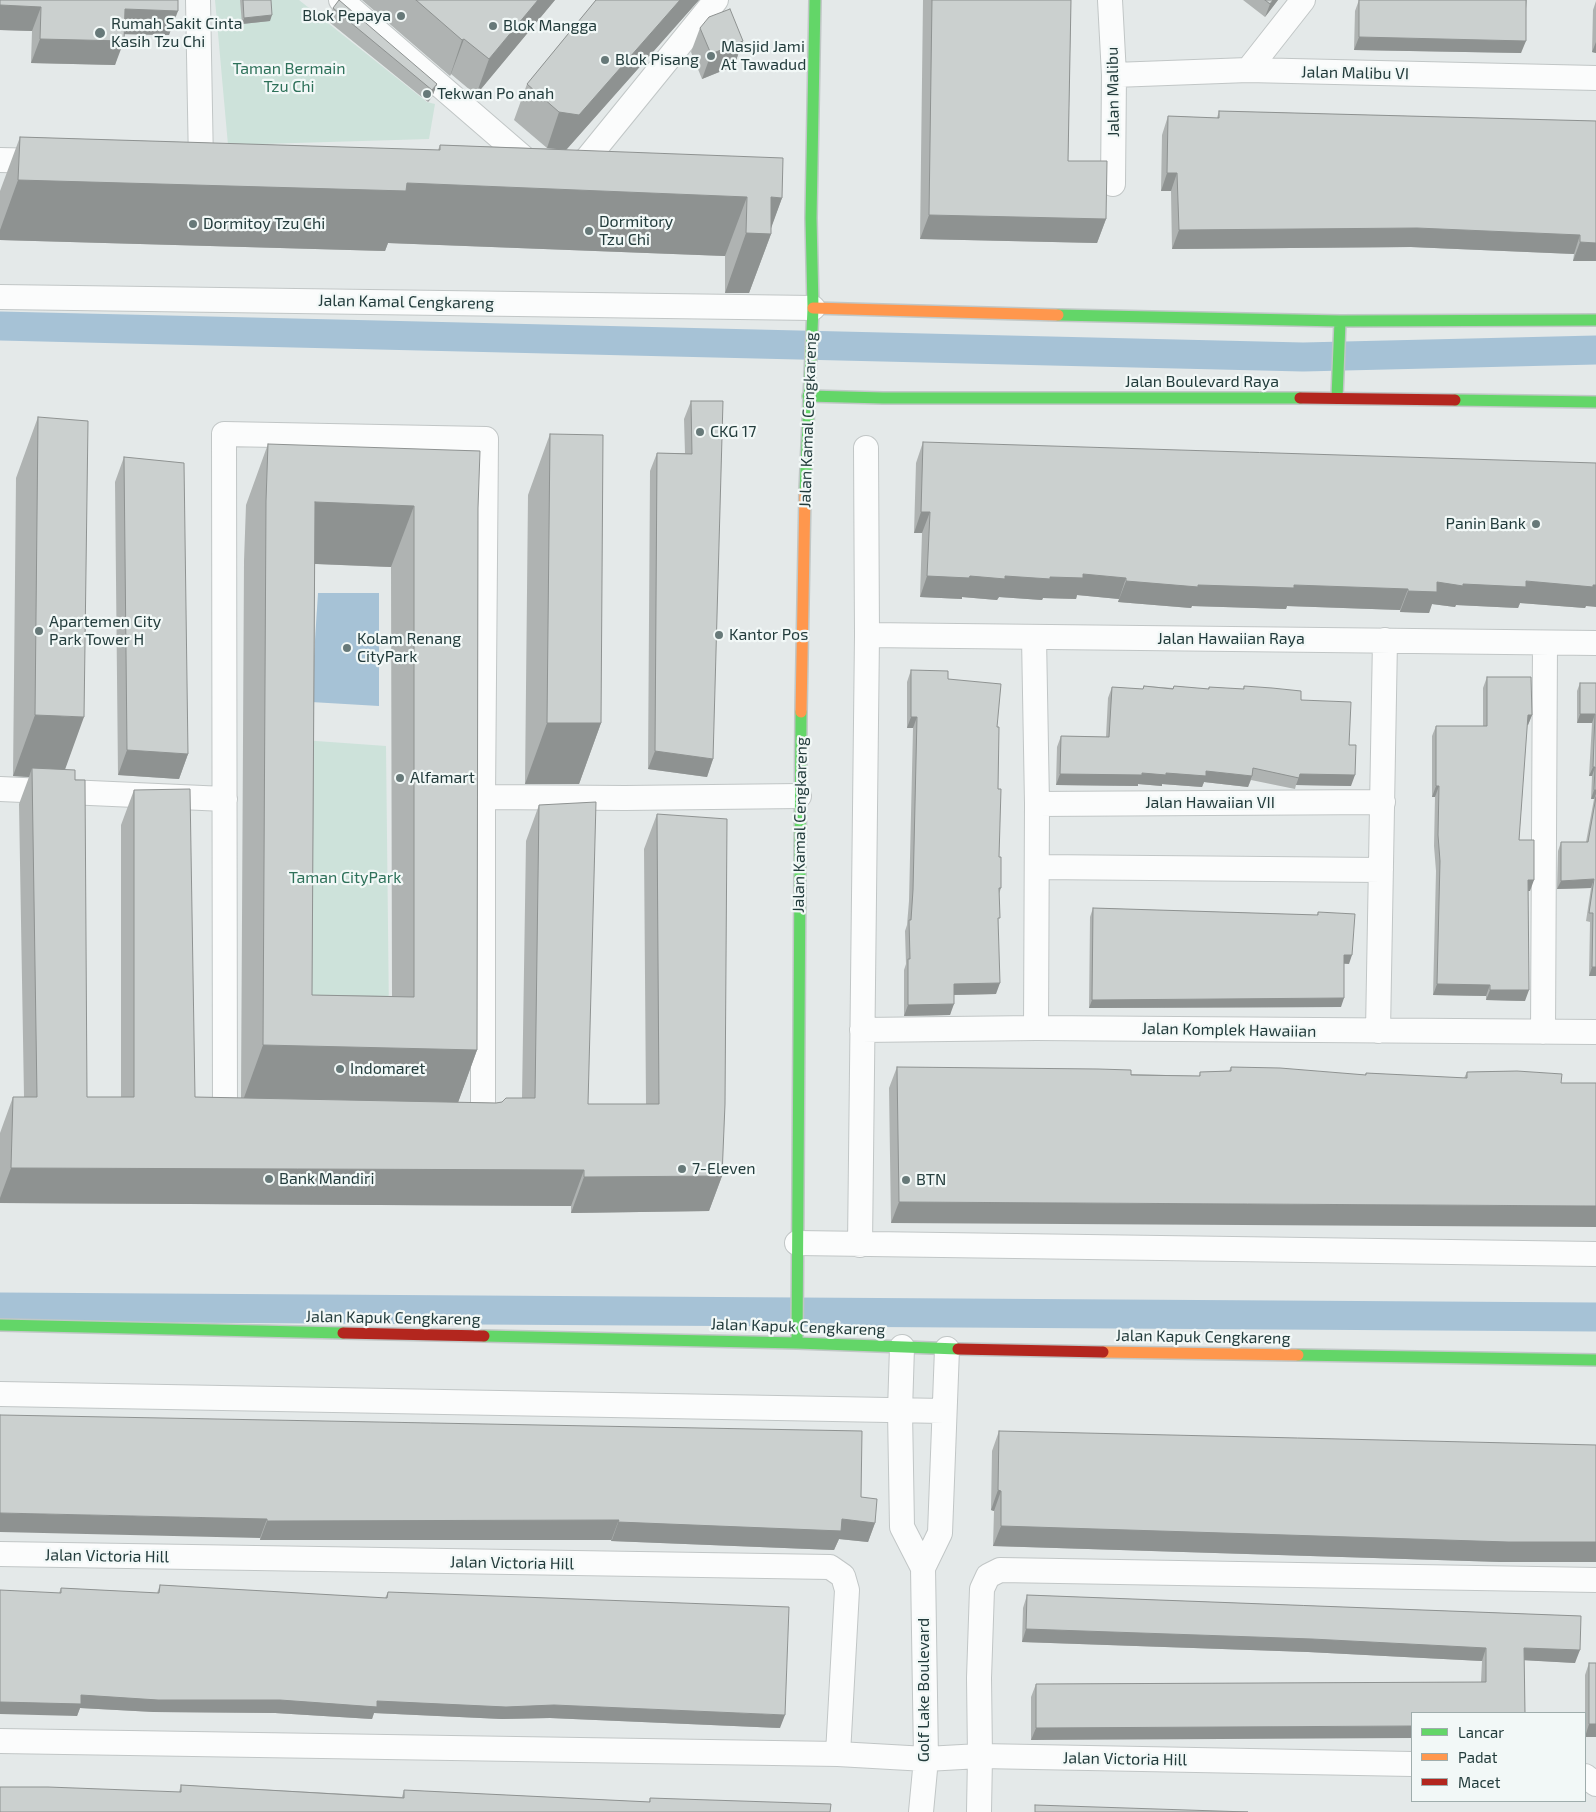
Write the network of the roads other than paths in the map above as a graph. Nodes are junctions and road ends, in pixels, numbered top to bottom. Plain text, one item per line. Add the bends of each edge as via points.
1 (198, 0) edge
2 (341, 0) edge
3 (716, 0) edge
4 (814, 0) edge
5 (1110, 0) edge
6 (1303, 0) edge
7 (1248, 70) junction
8 (1114, 75) junction
9 (1596, 78) edge
10 (0, 160) edge
11 (496, 160) edge
12 (525, 160) junction
13 (67, 161) edge
14 (201, 164) edge
15 (1113, 184) dead end
16 (0, 296) edge
17 (812, 319) junction
18 (1596, 320) edge
19 (1340, 326) junction
20 (1337, 394) junction
21 (808, 396) junction
22 (1596, 402) edge
23 (866, 448) dead end
24 (867, 635) junction
25 (1034, 637) junction
26 (1385, 640) junction
27 (1545, 644) junction
28 (1596, 644) edge
29 (0, 789) edge
30 (799, 796) junction
31 (483, 797) junction
32 (225, 799) junction
33 (1383, 802) junction
34 (1038, 804) junction
35 (1038, 868) junction
36 (1381, 870) junction
37 (1036, 1028) junction
38 (862, 1030) junction
39 (1378, 1031) junction
40 (1544, 1032) junction
41 (1596, 1032) edge
42 (797, 1243) junction
43 (860, 1245) junction
44 (1596, 1254) edge
45 (0, 1325) edge
46 (797, 1337) junction
47 (902, 1346) junction
48 (947, 1349) junction
49 (1596, 1360) edge
50 (0, 1394) edge
51 (900, 1411) junction
52 (944, 1411) junction
53 (0, 1554) edge
54 (923, 1568) junction
55 (1596, 1580) edge
56 (0, 1741) edge
57 (838, 1754) junction
58 (980, 1756) junction
59 (926, 1759) junction
60 (1411, 1764) edge
61 (921, 1812) edge
62 (978, 1812) edge

1 - 14 street
2 - 12 street
3 - 12 street via 582,163 571,166
4 - 17 street, Jalan Kamal Cengkareng
5 - 8 street, Jalan Malibu
6 - 7 street
7 - 8 street, Jalan Malibu VI
7 - 9 street, Jalan Malibu VI
8 - 15 street, Jalan Malibu
10 - 13 street
11 - 12 street
16 - 17 street, Jalan Kamal Cengkareng
17 - 19 street via 1109,317
17 - 21 street, Jalan Kamal Cengkareng
18 - 19 street
19 - 20 street
20 - 21 street, Jalan Boulevard Raya
20 - 22 street, Jalan Boulevard Raya
21 - 30 street, Jalan Kamal Cengkareng
23 - 24 street
24 - 25 street, Jalan Hawaiian Raya
24 - 38 street
25 - 26 street, Jalan Hawaiian Raya
25 - 34 street
26 - 27 street, Jalan Hawaiian Raya
26 - 33 street
27 - 28 street, Jalan Hawaiian Raya
27 - 40 street
29 - 32 street
30 - 31 street
30 - 42 street, Jalan Kamal Cengkareng
31 - 32 street via 483,1125 226,1119
31 - 32 street via 486,439 224,434
33 - 34 street, Jalan Hawaiian VII
33 - 36 street
34 - 35 street
35 - 36 street
35 - 37 street
36 - 39 street
37 - 38 street, Jalan Komplek Hawaiian
37 - 39 street, Jalan Komplek Hawaiian
38 - 43 street
39 - 40 street, Jalan Komplek Hawaiian
40 - 41 street, Jalan Komplek Hawaiian
42 - 43 street
42 - 46 street, Jalan Kamal Cengkareng
43 - 44 street
45 - 46 street, Jalan Kapuk Cengkareng
46 - 47 street, Jalan Kapuk Cengkareng
47 - 48 street, Jalan Kapuk Cengkareng
47 - 51 street, Golf Lake Boulevard
48 - 49 street, Jalan Kapuk Cengkareng
48 - 52 street, Golf Lake Boulevard
50 - 51 street
51 - 52 street
51 - 54 street, Golf Lake Boulevard via 902,1527
52 - 54 street, Golf Lake Boulevard via 940,1533
53 - 57 street, Jalan Victoria Hill via 830,1567 843,1576 847,1590
54 - 59 street, Golf Lake Boulevard
55 - 58 street via 1000,1570 988,1576 982,1589
56 - 57 street, Jalan Victoria Hill
57 - 59 street, Jalan Victoria Hill
58 - 59 street, Jalan Victoria Hill
58 - 60 street, Jalan Victoria Hill
58 - 62 street
59 - 61 street, Golf Lake Boulevard

